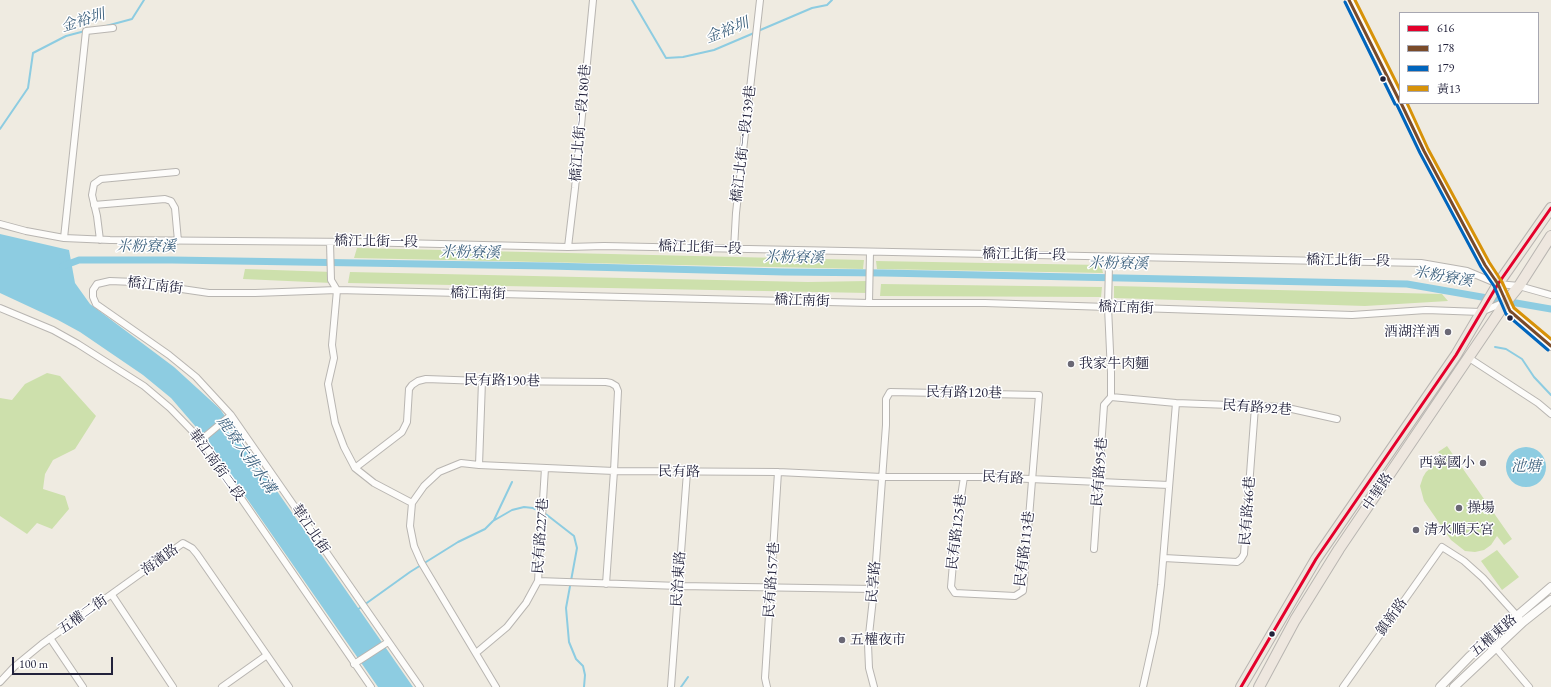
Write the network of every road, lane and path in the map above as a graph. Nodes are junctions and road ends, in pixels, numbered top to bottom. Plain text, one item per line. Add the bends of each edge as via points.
1 (593, 0) edge
2 (760, 0) edge
3 (1349, 0) edge
4 (112, 28) dead end
5 (1399, 100) edge
6 (1401, 104) edge
7 (176, 172) dead end
8 (94, 205) junction
9 (1551, 208) edge
10 (0, 224) edge
11 (1551, 236) edge
12 (64, 238) junction
13 (100, 240) junction
14 (178, 241) junction
15 (330, 242) junction
16 (568, 247) junction
17 (734, 249) junction
18 (870, 252) junction
19 (1107, 257) junction
20 (97, 284) joint
21 (1498, 284) junction
22 (1519, 286) junction
23 (337, 290) junction
24 (1551, 295) edge
25 (869, 303) junction
26 (1108, 307) junction
27 (1508, 307) junction
28 (0, 308) edge
29 (1481, 312) junction
30 (1551, 346) edge
31 (1469, 358) junction
32 (482, 381) junction
33 (1110, 397) junction
34 (1176, 403) junction
35 (1255, 407) junction
36 (1551, 414) edge
37 (229, 417) junction
38 (1337, 420) dead end
39 (202, 440) junction
40 (479, 465) junction
41 (355, 468) junction
42 (545, 468) junction
43 (614, 471) junction
44 (687, 472) junction
45 (778, 472) junction
46 (882, 477) junction
47 (964, 477) junction
48 (1033, 480) junction
49 (1100, 482) junction
50 (1169, 485) junction
51 (412, 503) junction
52 (1094, 548) dead end
53 (1164, 558) junction
54 (538, 581) junction
55 (606, 584) junction
56 (679, 586) junction
57 (772, 587) junction
58 (951, 587) joint
59 (1551, 587) edge
60 (874, 589) junction
61 (112, 595) junction
62 (1550, 603) edge
63 (1516, 616) junction
64 (1523, 622) junction
65 (50, 638) junction
66 (387, 643) junction
67 (1496, 648) junction
68 (476, 653) junction
69 (267, 655) junction
70 (356, 662) junction
71 (0, 682) edge
72 (82, 687) edge
73 (173, 687) edge
74 (222, 687) edge
75 (289, 687) edge
76 (371, 687) edge
77 (420, 687) edge
78 (496, 687) edge
79 (671, 687) edge
80 (767, 687) edge
81 (874, 687) edge
82 (1143, 687) edge
83 (1241, 687) edge
84 (1259, 687) edge
85 (1343, 687) edge
86 (1440, 687) edge
87 (1454, 687) edge
88 (1529, 687) edge

1 - 16 street, 橋江北街一段180巷
2 - 17 street, 橋江北街一段139巷
3 - 5 street
4 - 12 street via 86,31
6 - 21 street via 1485,265
7 - 8 street via 101,179 94,184
8 - 13 street
8 - 14 street via 164,199 171,201 175,208
9 - 21 main road
10 - 12 street, 橋江北街一段
11 - 22 main road
12 - 13 street, 橋江北街一段
13 - 14 street, 橋江北街一段
14 - 15 street, 橋江北街一段
15 - 16 street, 橋江北街一段
15 - 23 street via 331,280
16 - 17 street, 橋江北街一段
17 - 18 street, 橋江北街一段
18 - 19 street, 橋江北街一段
18 - 25 street
19 - 21 street, 橋江北街一段 via 1421,262 1467,271
19 - 26 street, 民有路95巷
20 - 23 street, 橋江南街 via 110,281 134,282 209,293
20 - 37 street, 華江北街 via 93,290 96,304 196,377
21 - 22 street, 橋江北街一段
21 - 27 street
21 - 29 main road, 中華路
22 - 24 street, 橋江北街一段
22 - 27 main road, 中華路
23 - 25 street, 橋江南街
23 - 41 street via 332,345 334,358 328,384 335,423
25 - 26 street, 橋江南街
26 - 29 street, 橋江南街 via 1352,316 1426,310
26 - 33 street, 民有路95巷
27 - 29 street, 橋江南街
27 - 30 street
27 - 31 main road, 中華路
28 - 39 street, 華江南街二段 via 53,330 144,386
29 - 83 main road, 中華路 via 1456,355 1316,559
31 - 36 street
31 - 84 main road, 中華路 via 1339,549 1295,620
32 - 40 street
32 - 41 street, 民有路190巷 via 426,379 412,385 409,389 407,422 402,432
32 - 43 street, 民有路190巷 via 606,382 616,386 618,391
33 - 34 street, 民有路92巷
33 - 49 street, 民有路95巷 via 1104,405
34 - 35 street, 民有路92巷
34 - 50 street
35 - 38 street, 民有路92巷 via 1284,407
35 - 53 street, 民有路46巷 via 1244,554 1241,560 1237,562
37 - 39 street
37 - 66 street, 華江北街
39 - 70 street, 華江南街二段
40 - 42 street, 民有路
40 - 51 street, 民有路 via 461,463 439,472 424,486
41 - 51 street via 374,483
42 - 43 street, 民有路
42 - 54 street, 民有路227巷
43 - 44 street, 民有路
43 - 55 street
44 - 45 street, 民有路
44 - 56 street, 民治東路
45 - 46 street, 民有路
45 - 57 street, 民有路157巷
46 - 47 street, 民有路
46 - 48 street, 民有路120巷 via 886,399 890,392 1039,395
46 - 60 street, 民享路
47 - 48 street, 民有路
47 - 58 street, 民有路125巷
48 - 49 street, 民有路
48 - 58 street, 民有路113巷 via 1023,591 1015,596 955,593
49 - 50 street, 民有路
49 - 52 street, 民有路95巷
50 - 53 street
51 - 68 street via 410,526 414,546
53 - 82 street via 1155,633
54 - 55 street
54 - 68 street, 民有路227巷 via 526,603 506,627
55 - 56 street
56 - 57 street
56 - 79 street, 民治東路
57 - 60 street
57 - 80 street, 民有路157巷 via 765,678
59 - 63 street, 五權東路
60 - 81 street, 民享路 via 868,644 869,668
61 - 65 street, 五權二街
61 - 69 street, 海濱路 via 184,544 197,554
61 - 73 street
62 - 64 street, 五權東路
63 - 64 street
63 - 85 street, 鎮新路 via 1483,578 1464,561 1442,547
63 - 86 street, 五權東路 via 1470,656
64 - 67 street, 五權東路
65 - 71 street, 五權二街 via 14,667
65 - 72 street
66 - 70 street
66 - 77 street, 華江北街
67 - 87 street, 五權東路
67 - 88 street
68 - 78 street
69 - 74 street
69 - 75 street, 海濱路
70 - 76 street, 華江南街二段

